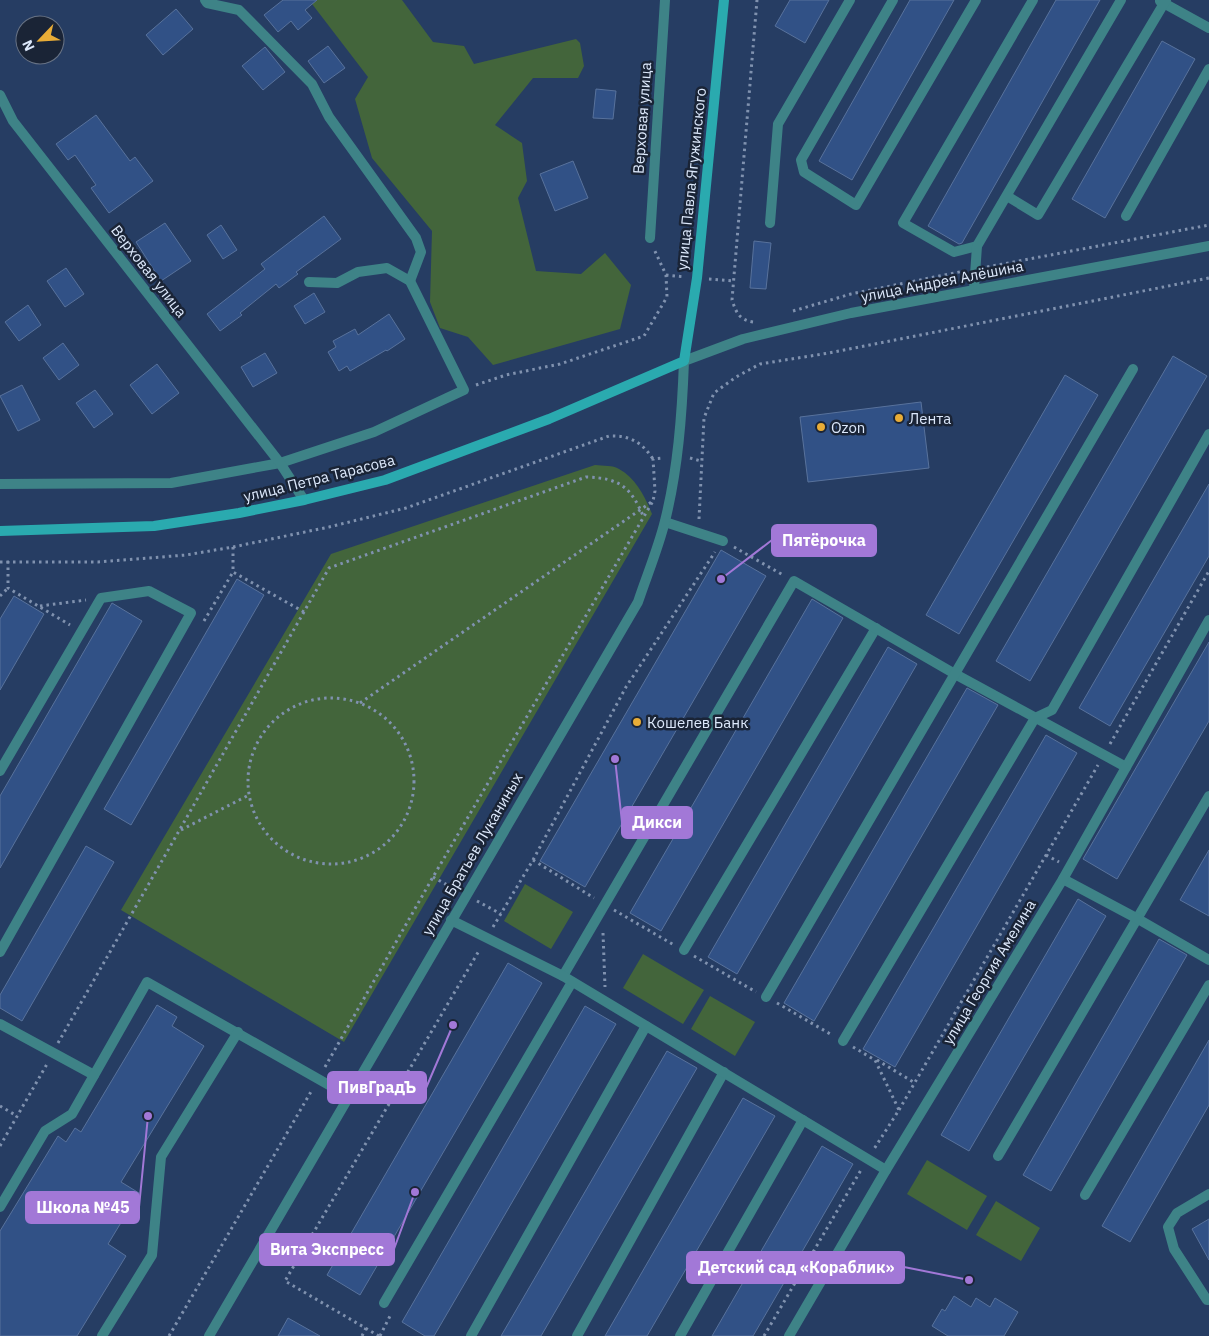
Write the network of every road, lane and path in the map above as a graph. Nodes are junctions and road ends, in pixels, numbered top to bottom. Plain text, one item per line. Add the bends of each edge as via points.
1 (205, 0) edge
2 (665, 0) edge
3 (724, 0) edge
4 (757, 0) edge
5 (850, 0) edge
6 (894, 0) edge
7 (976, 0) edge
8 (1033, 0) edge
9 (1122, 0) edge
10 (1163, 1) edge
11 (1209, 28) edge
12 (1209, 69) edge
13 (0, 95) edge
14 (1007, 196) junction
15 (1126, 216) dead end
16 (770, 224) dead end
17 (1209, 225) edge
18 (650, 238) joint
19 (978, 246) junction
20 (1209, 246) edge
21 (974, 269) junction
22 (1209, 278) edge
23 (309, 282) dead end
24 (410, 282) junction
25 (974, 289) junction
26 (785, 314) dead end
27 (757, 322) dead end
28 (684, 361) junction
29 (1133, 370) dead end
30 (464, 390) junction
31 (1209, 434) edge
32 (677, 456) junction
33 (653, 459) junction
34 (701, 461) junction
35 (280, 463) junction
36 (0, 484) edge
37 (304, 500) junction
38 (653, 501) junction
39 (640, 510) junction
40 (644, 518) junction
41 (665, 522) junction
42 (0, 531) edge
43 (699, 533) junction
44 (723, 541) junction
45 (233, 547) junction
46 (8, 561) junction
47 (0, 562) edge
48 (1209, 571) edge
49 (233, 572) junction
50 (794, 581) junction
51 (8, 588) junction
52 (0, 596) edge
53 (101, 598) junction
54 (40, 606) junction
55 (304, 612) junction
56 (191, 613) junction
57 (1209, 620) edge
58 (876, 628) junction
59 (82, 632) junction
60 (955, 674) junction
61 (360, 703) junction
62 (1035, 718) junction
63 (1103, 755) junction
64 (1126, 767) junction
65 (0, 771) edge
66 (249, 794) junction
67 (1209, 796) edge
68 (180, 830) junction
69 (533, 860) junction
70 (1063, 879) junction
71 (604, 907) junction
72 (1138, 919) junction
73 (451, 920) junction
74 (488, 937) junction
75 (684, 950) junction
76 (0, 952) edge
77 (1209, 960) edge
78 (563, 976) junction
79 (572, 982) junction
80 (1209, 985) edge
81 (766, 998) junction
82 (605, 1002) junction
83 (0, 1024) edge
84 (646, 1026) junction
85 (238, 1032) junction
86 (843, 1041) junction
87 (53, 1053) junction
88 (875, 1060) junction
89 (724, 1072) junction
90 (94, 1075) junction
91 (318, 1079) junction
92 (915, 1082) junction
93 (350, 1097) junction
94 (0, 1106) edge
95 (899, 1110) junction
96 (17, 1116) junction
97 (804, 1120) junction
98 (0, 1146) edge
99 (998, 1156) dead end
100 (868, 1159) junction
101 (886, 1170) junction
102 (1209, 1194) edge
103 (1084, 1195) dead end
104 (0, 1207) edge
105 (1209, 1300) edge
106 (384, 1303) joint
107 (366, 1328) junction
108 (102, 1336) edge
109 (169, 1336) edge
110 (209, 1336) edge
111 (362, 1336) edge
112 (380, 1336) edge
113 (471, 1336) edge
114 (577, 1336) edge
115 (680, 1336) edge
116 (764, 1336) edge
117 (789, 1336) edge

1 - 24 street via 239,10 312,84 329,117 416,238 421,252
2 - 18 street, Верховая улица
3 - 28 street, улица Павла Ягужинского via 697,278
4 - 27 path via 732,300 737,314 747,321
5 - 16 street via 778,124
6 - 7 street via 801,160 804,172 856,205
8 - 19 street via 903,223 954,252
9 - 14 street
10 - 11 street
10 - 14 street via 1038,215
12 - 15 street
13 - 35 street, Верховая улица via 13,121
14 - 19 street
17 - 21 path
18 - 30 path via 666,275 667,297 644,336 560,364 506,375
19 - 21 street
20 - 25 street, улица Андрея Алёшина
21 - 25 street
21 - 26 path via 851,294
22 - 34 path via 760,364 714,393 704,418
23 - 24 street via 336,282 358,272 387,268
24 - 30 street
25 - 28 street, улица Андрея Алёшина via 851,313 752,337
28 - 32 street, улица Братьев Луканиных
28 - 37 street, улица Петра Тарасова via 549,419 385,480
29 - 60 street
30 - 35 street via 374,432
31 - 62 street via 1052,710
32 - 33 path
32 - 34 path
32 - 41 street, улица Братьев Луканиных
33 - 38 path
33 - 45 path via 634,439 609,436 406,508
34 - 43 path
35 - 36 street via 170,483
35 - 37 street, Верховая улица
37 - 42 street, улица Петра Тарасова via 154,526
38 - 39 path
38 - 40 path
39 - 40 path
39 - 55 path via 632,494 620,483 586,477 329,568
39 - 61 path
40 - 91 path
41 - 43 street
41 - 73 street, улица Братьев Луканиных via 638,602
43 - 44 street
44 - 50 path
44 - 69 path via 626,687
45 - 46 path via 186,555 98,562
45 - 49 path
46 - 47 path
46 - 51 path
48 - 63 path
49 - 55 path
49 - 56 path via 204,621
50 - 58 street
50 - 71 street
51 - 52 path
51 - 54 path
53 - 54 path
53 - 56 street via 149,591
53 - 59 street
54 - 59 path
55 - 68 path
56 - 76 street
57 - 64 street, улица Георгия Амелина
58 - 60 street
58 - 75 street
59 - 65 street
60 - 62 street
60 - 81 street
61 - 66 path via 346,699 317,699 303,702 278,717 259,739 253,752 248,773
61 - 66 path via 395,728 413,768 409,811 384,846 358,860 344,863 315,863 302,859 288,853 266,834 252,809
62 - 63 street
62 - 86 street
63 - 64 street
63 - 92 path
64 - 70 street, улица Георгия Амелина
66 - 68 path
67 - 72 street
68 - 87 path
69 - 71 path
69 - 74 path
70 - 72 street
70 - 101 street, улица Георгия Амелина
71 - 75 path
71 - 78 street
71 - 82 path
72 - 77 street
72 - 99 street
73 - 74 street
73 - 93 street, улица Братьев Луканиных
74 - 78 street
74 - 107 path via 285,1281
75 - 81 path
78 - 79 street
79 - 82 street
79 - 106 street
80 - 103 street
81 - 86 path
82 - 84 street
83 - 87 street
84 - 89 street
84 - 113 street
85 - 90 street via 147,982
85 - 91 street
85 - 108 street via 161,1157 152,1255
86 - 88 path
87 - 90 street
87 - 96 path
88 - 92 path
88 - 95 path
89 - 97 street
89 - 114 street
90 - 104 street via 72,1114 45,1131
91 - 93 street
91 - 109 path
92 - 95 path
93 - 110 street, улица Братьев Луканиных
94 - 96 path
95 - 100 path
96 - 98 path
97 - 100 street
97 - 115 street
100 - 101 street
100 - 116 path
101 - 117 street, улица Георгия Амелина
102 - 105 street via 1177,1213 1168,1227 1174,1249
106 - 112 path via 394,1309
107 - 111 path
107 - 112 path

